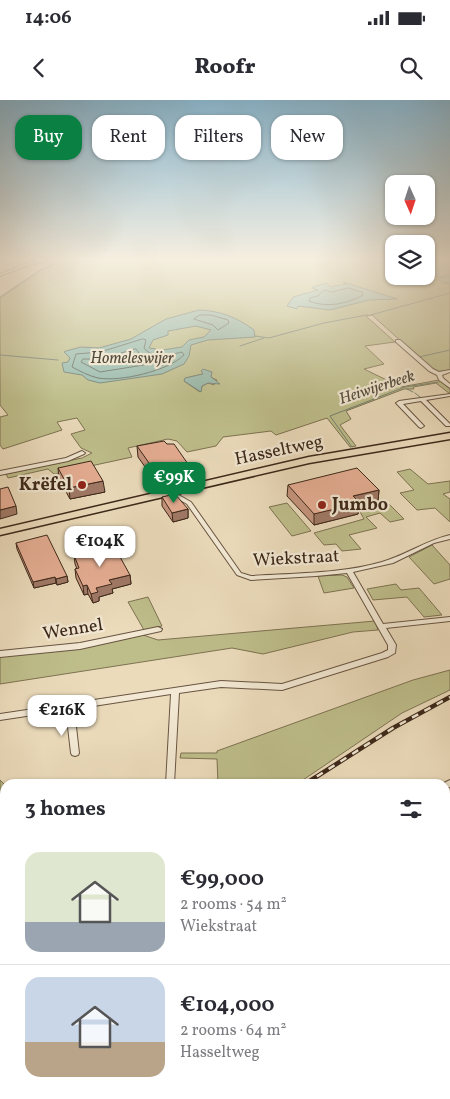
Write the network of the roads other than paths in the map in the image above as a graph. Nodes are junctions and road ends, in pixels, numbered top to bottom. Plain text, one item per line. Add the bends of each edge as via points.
1 (398, 341) dead end
2 (450, 371) edge
3 (440, 374) junction
4 (450, 387) edge
5 (450, 395) edge
6 (422, 399) junction
7 (448, 425) dead end
8 (421, 426) dead end
9 (450, 436) edge
10 (82, 453) dead end
11 (0, 473) edge
12 (178, 496) edge
13 (0, 532) edge
14 (450, 537) edge
15 (349, 571) junction
16 (450, 619) edge
17 (382, 626) junction
18 (158, 629) dead end
19 (0, 654) edge
20 (175, 691) junction
21 (70, 706) junction
22 (0, 717) edge
23 (75, 753) dead end
24 (170, 779) edge

1 - 3 street
2 - 3 street
3 - 4 street
5 - 6 street
6 - 7 street
6 - 8 street via 399,404
9 - 13 main road, Hasseltweg via 309,460
10 - 11 street via 68,459
12 - 15 street, Wiekstraat via 189,503 239,574 250,578
14 - 15 street, Wiekstraat via 430,542 395,560
15 - 17 street
16 - 17 street
17 - 20 street via 392,645 392,651 386,655 282,687 221,684
18 - 19 street, Wennel via 150,634 80,646
20 - 21 street
20 - 24 street
21 - 22 street
21 - 23 street

